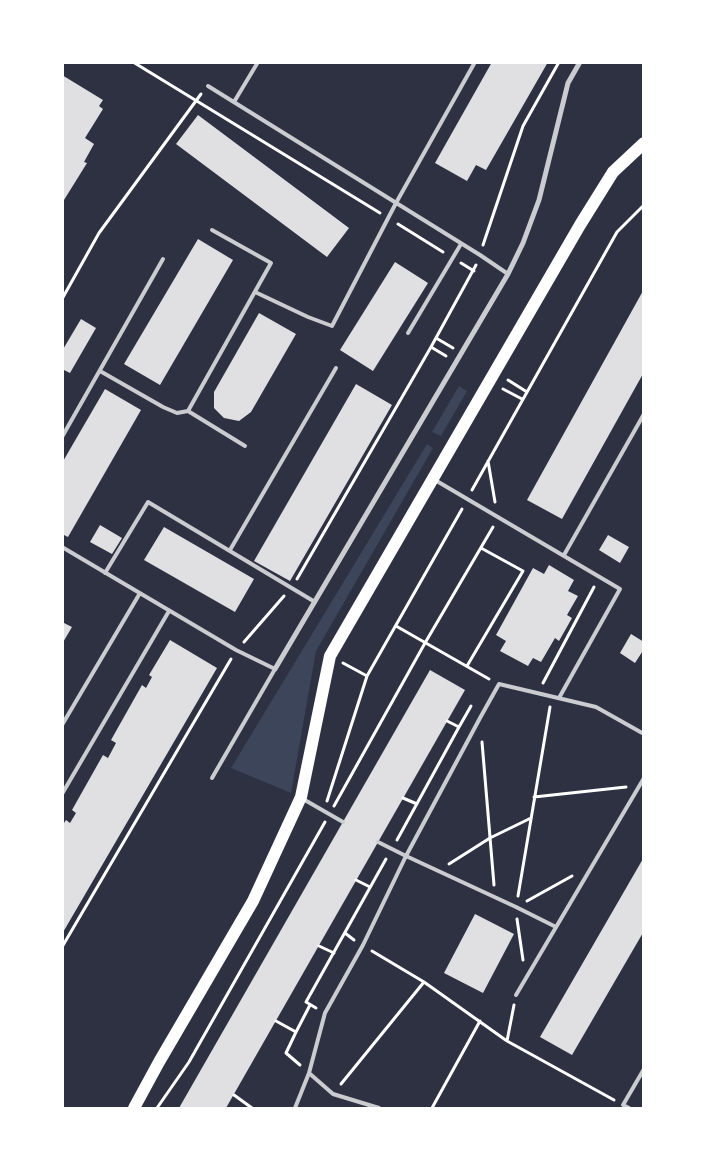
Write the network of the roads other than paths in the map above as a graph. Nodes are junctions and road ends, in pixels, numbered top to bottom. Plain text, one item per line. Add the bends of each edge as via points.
1 (258, 62) edge
2 (475, 62) edge
3 (580, 62) edge
4 (208, 86) road end
5 (234, 102) junction
6 (644, 143) edge
7 (396, 203) junction
8 (212, 230) dead end
9 (461, 244) junction
10 (163, 260) dead end
11 (508, 274) junction
12 (255, 292) junction
13 (408, 333) dead end
14 (336, 368) dead end
15 (100, 371) junction
16 (188, 411) junction
17 (644, 414) edge
18 (62, 437) edge
19 (244, 446) dead end
20 (433, 479) junction
21 (62, 547) edge
22 (230, 550) junction
23 (564, 555) junction
24 (105, 572) junction
25 (140, 593) junction
26 (316, 602) junction
27 (169, 611) junction
28 (275, 669) junction
29 (560, 698) junction
30 (62, 725) edge
31 (644, 734) edge
32 (212, 778) dead end
33 (644, 778) edge
34 (62, 794) edge
35 (301, 797) junction
36 (343, 822) dead end
37 (378, 842) dead end
38 (406, 856) junction
39 (556, 927) junction
40 (516, 995) road end
41 (644, 1069) edge
42 (310, 1073) junction
43 (134, 1108) edge
44 (296, 1108) edge
45 (380, 1108) edge
46 (629, 1108) edge

1 - 5 lane
2 - 7 lane
3 - 11 street via 568,82 539,200
4 - 5 lane
5 - 7 lane
6 - 20 main road via 613,172
7 - 9 lane
7 - 12 lane via 332,326
8 - 12 lane via 271,263
9 - 11 lane
9 - 13 lane
10 - 15 lane
11 - 26 street
12 - 16 lane
14 - 22 lane
15 - 16 lane via 163,407 177,413
15 - 18 lane
16 - 19 lane
17 - 23 lane
20 - 23 lane
20 - 35 main road via 330,656
21 - 24 lane
22 - 24 lane via 148,502
22 - 26 lane
23 - 29 lane via 620,589
24 - 25 lane
25 - 27 lane
25 - 30 lane
26 - 28 street
27 - 28 lane
27 - 34 lane
28 - 32 lane
29 - 31 lane via 596,707
29 - 38 lane via 499,684
33 - 39 lane
35 - 36 lane
35 - 43 main road via 253,901
37 - 38 lane
38 - 39 lane
38 - 42 lane via 326,1012
39 - 40 lane
41 - 46 lane via 624,1106
42 - 44 lane
42 - 45 lane via 333,1094

